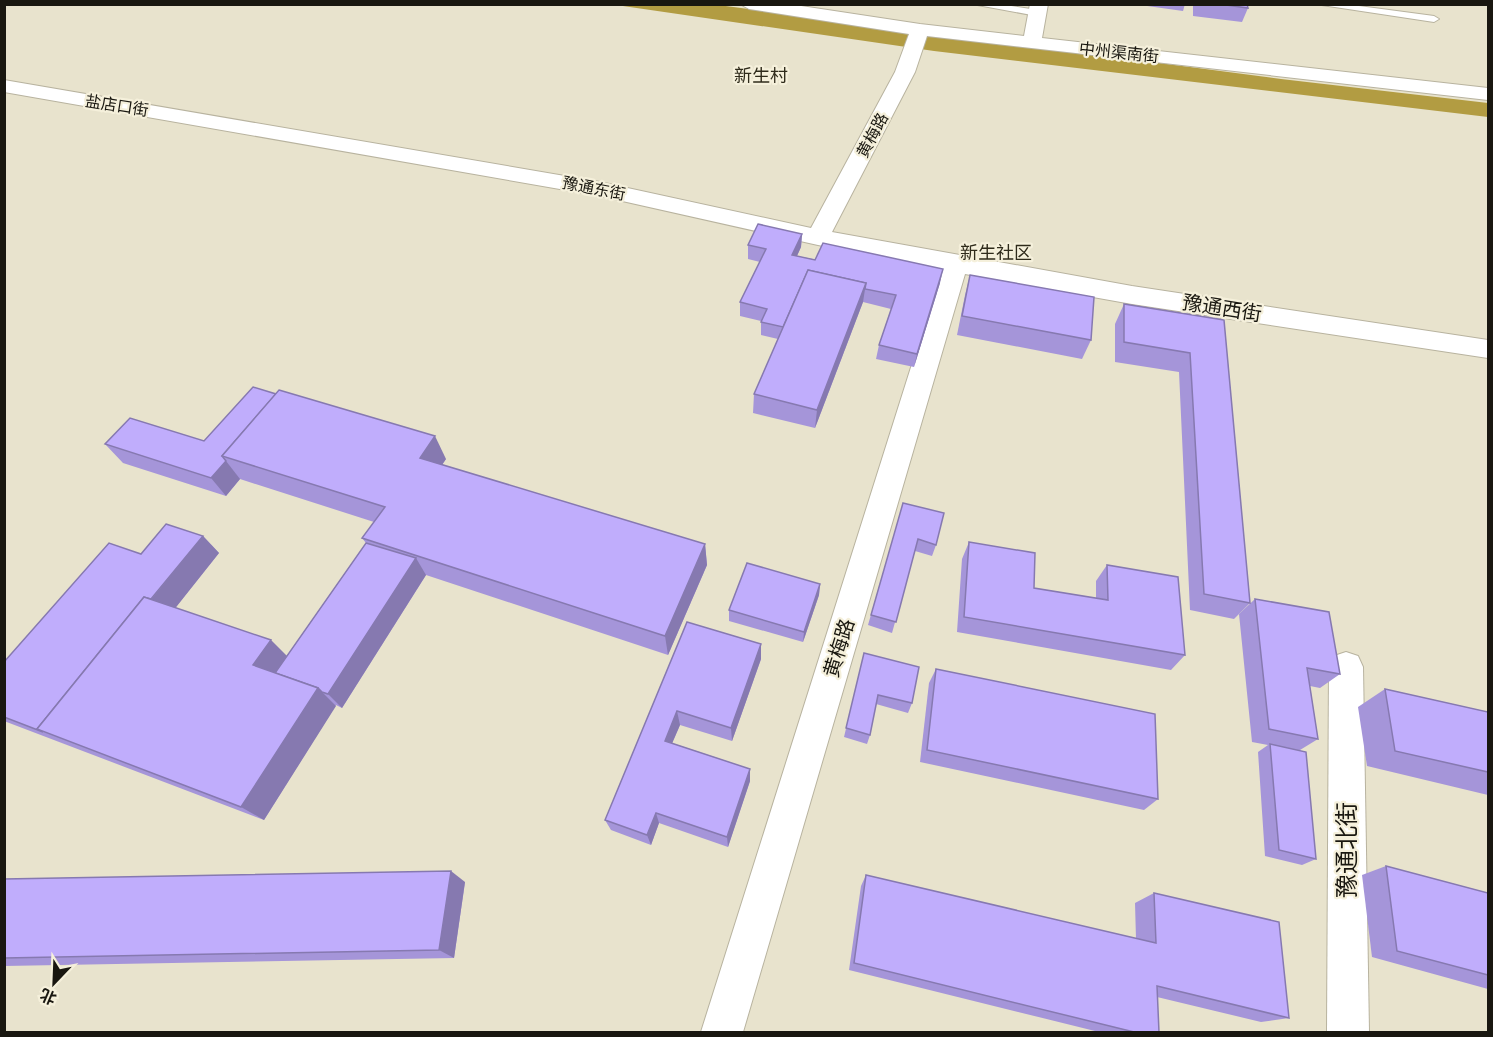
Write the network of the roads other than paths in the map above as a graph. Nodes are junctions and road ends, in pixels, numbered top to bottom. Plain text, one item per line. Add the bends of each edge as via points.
1 (749, 4) edge
2 (976, 4) edge
3 (1319, 4) edge
4 (1038, 9) edge
5 (1434, 19) dead end
6 (920, 30) junction
7 (1032, 42) junction
8 (4, 86) edge
9 (1488, 94) edge
10 (229, 123) joint
11 (818, 237) junction
12 (956, 264) junction
13 (1488, 349) edge
14 (1346, 667) dead end
15 (722, 1032) edge
16 (1348, 1032) edge

1 - 6 street, 中州渠南街
2 - 4 lane
3 - 5 lane
4 - 7 street
6 - 7 street, 中州渠南街
6 - 11 street, 黄梅路 via 905,72
7 - 9 street, 中州渠南街
8 - 10 street, 盐店口街
10 - 11 street, 豫通东街 via 600,189
11 - 12 street, 豫通东街
12 - 13 street, 豫通西街
12 - 15 street, 黄梅路
14 - 16 street, 豫通北街

